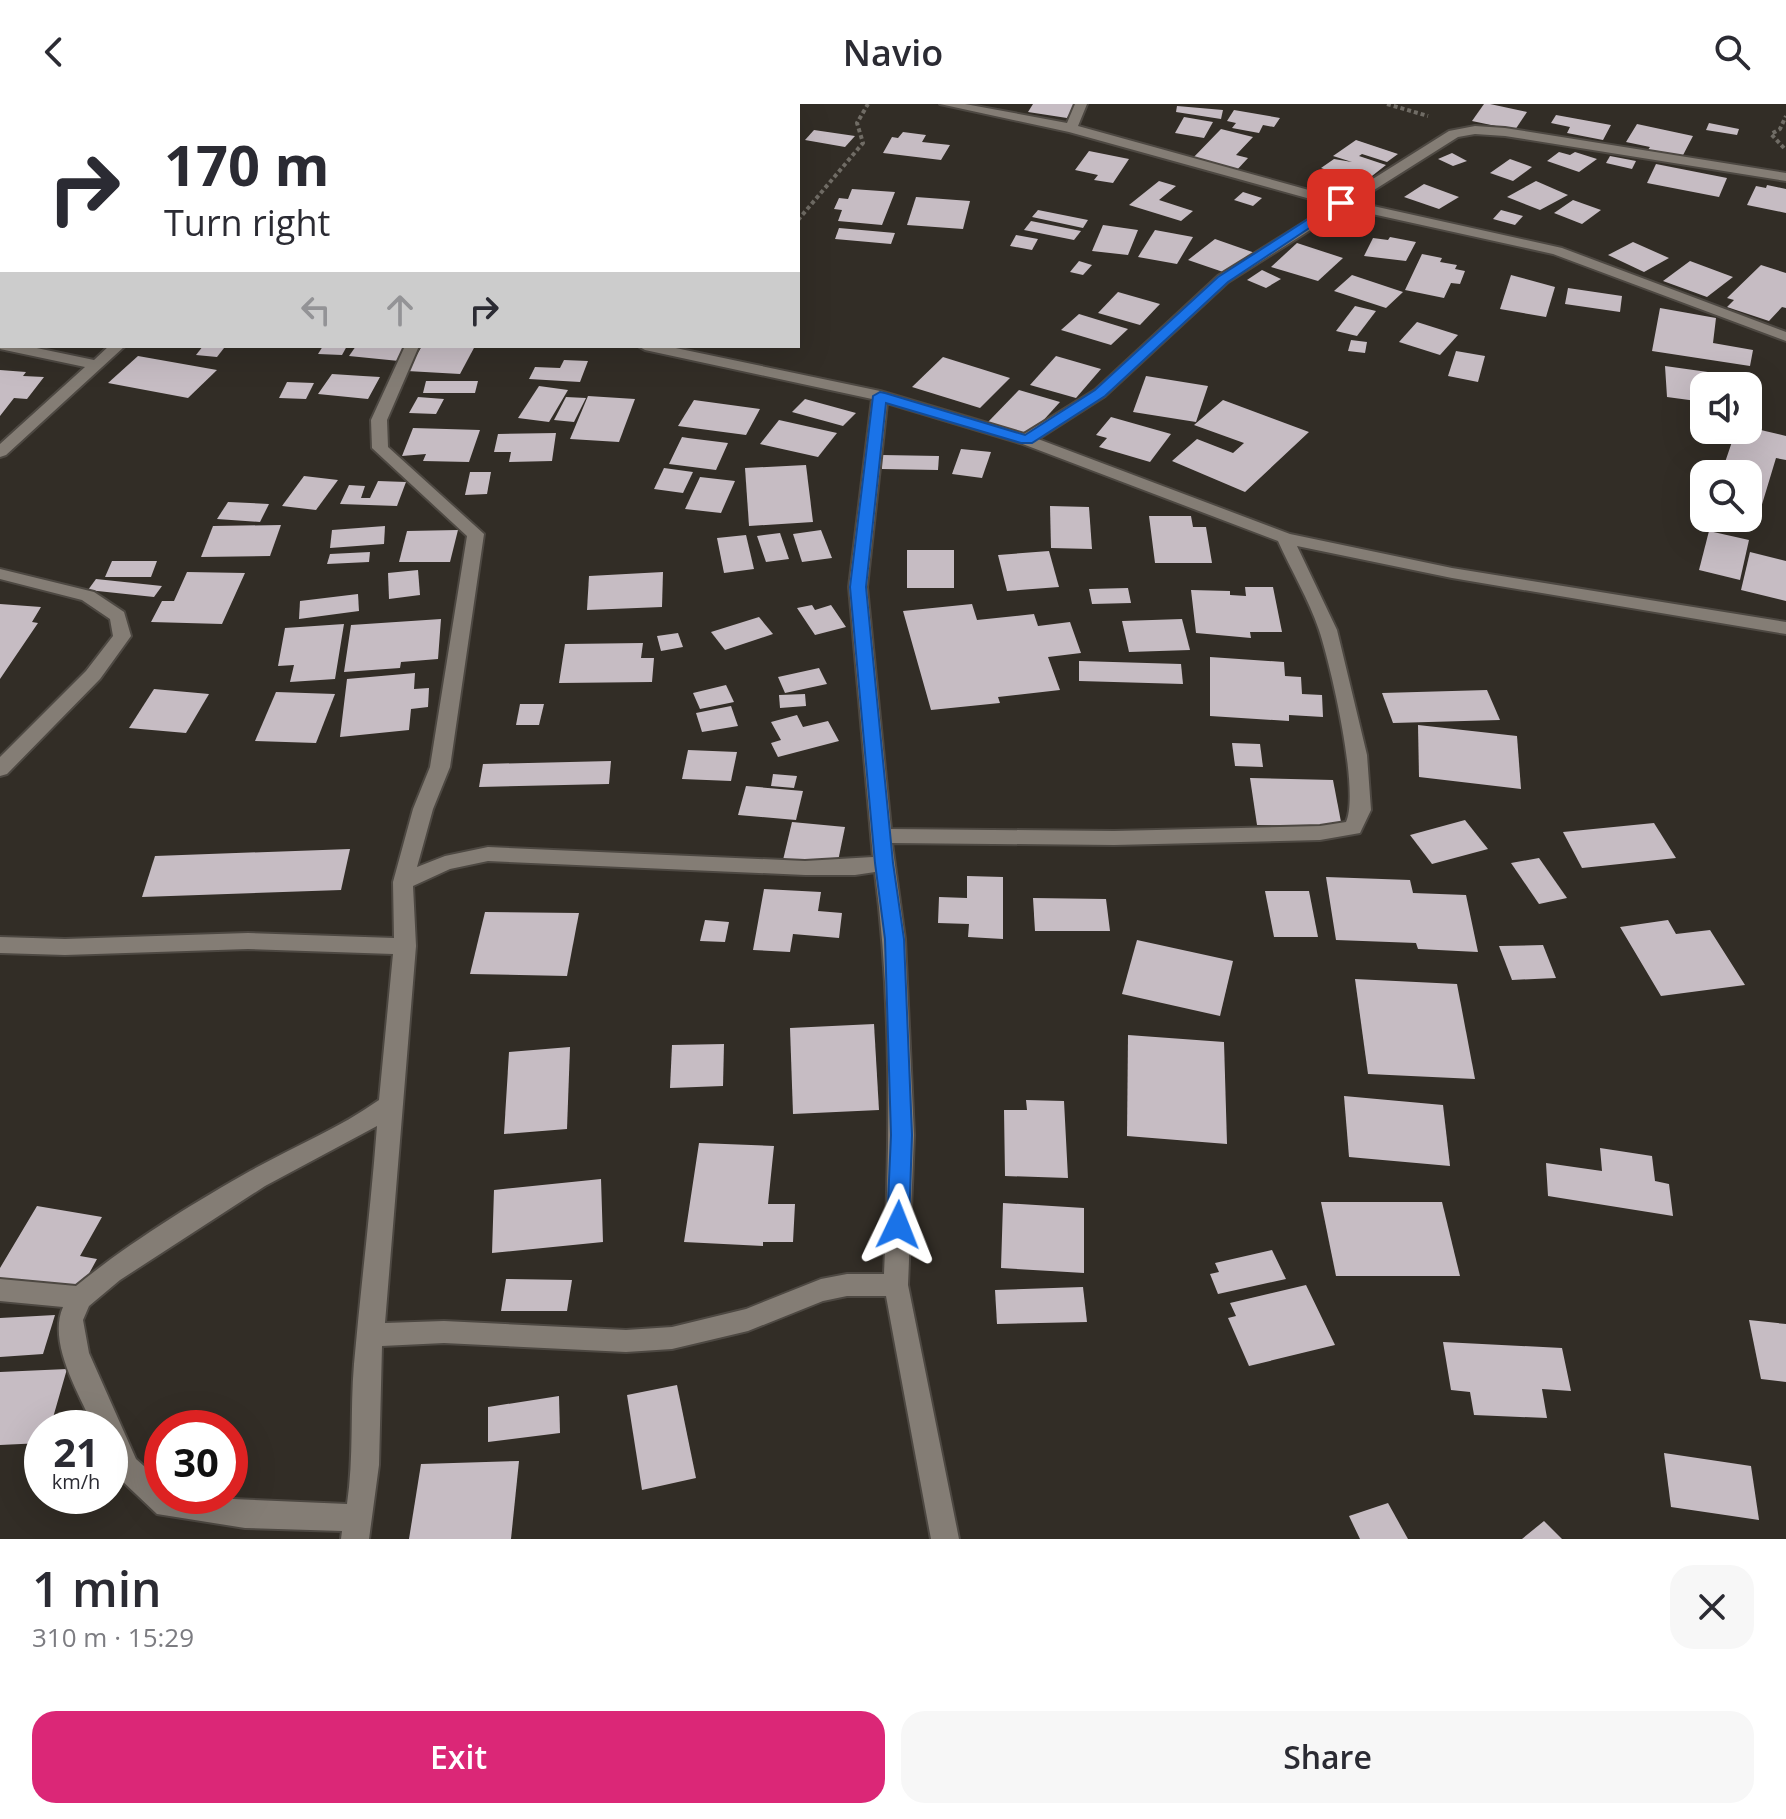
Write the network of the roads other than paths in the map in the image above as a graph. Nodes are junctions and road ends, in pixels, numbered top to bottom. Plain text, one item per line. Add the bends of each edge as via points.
1 (946, 104) edge
2 (1081, 104) edge
3 (1071, 128) junction
4 (1786, 177) edge
5 (1341, 203) junction
6 (1786, 337) edge
7 (16, 348) edge
8 (116, 348) edge
9 (411, 348) edge
10 (654, 348) edge
11 (96, 365) junction
12 (880, 396) junction
13 (1026, 440) junction
14 (3, 445) edge
15 (1285, 538) junction
16 (0, 574) edge
17 (1786, 628) edge
18 (0, 769) edge
19 (882, 836) junction
20 (884, 863) junction
21 (403, 882) junction
22 (0, 945) edge
23 (405, 946) junction
24 (391, 1104) junction
25 (896, 1285) junction
26 (0, 1290) edge
27 (80, 1298) junction
28 (370, 1335) junction
29 (100, 1410) edge
30 (128, 1469) edge
31 (357, 1528) edge
32 (945, 1539) edge

1 - 3 street
2 - 3 street
3 - 5 street
4 - 5 street via 1475,130 1454,134
5 - 6 street via 1557,251
5 - 13 street via 1223,279 1100,393
7 - 11 street
8 - 11 street
9 - 21 street via 379,420 380,448 442,509 476,534 440,767
10 - 12 street
11 - 14 street
12 - 13 street
12 - 19 street via 858,587
13 - 15 street
15 - 17 street via 1452,573
15 - 19 street via 1328,630 1357,755 1361,810 1353,828 1114,838
16 - 18 street via 88,596 118,616 122,636 93,675
19 - 20 street
20 - 21 street via 805,868 488,854 445,863
20 - 25 street via 894,939 902,1135
21 - 23 street
22 - 23 street via 248,941
23 - 24 street
24 - 27 street via 360,1126 257,1179 111,1272
24 - 28 street
25 - 28 street via 821,1290 748,1320 672,1338
25 - 32 street
26 - 27 street
27 - 29 street via 70,1320 76,1353
28 - 31 street via 366,1465
30 - 31 street via 167,1505

